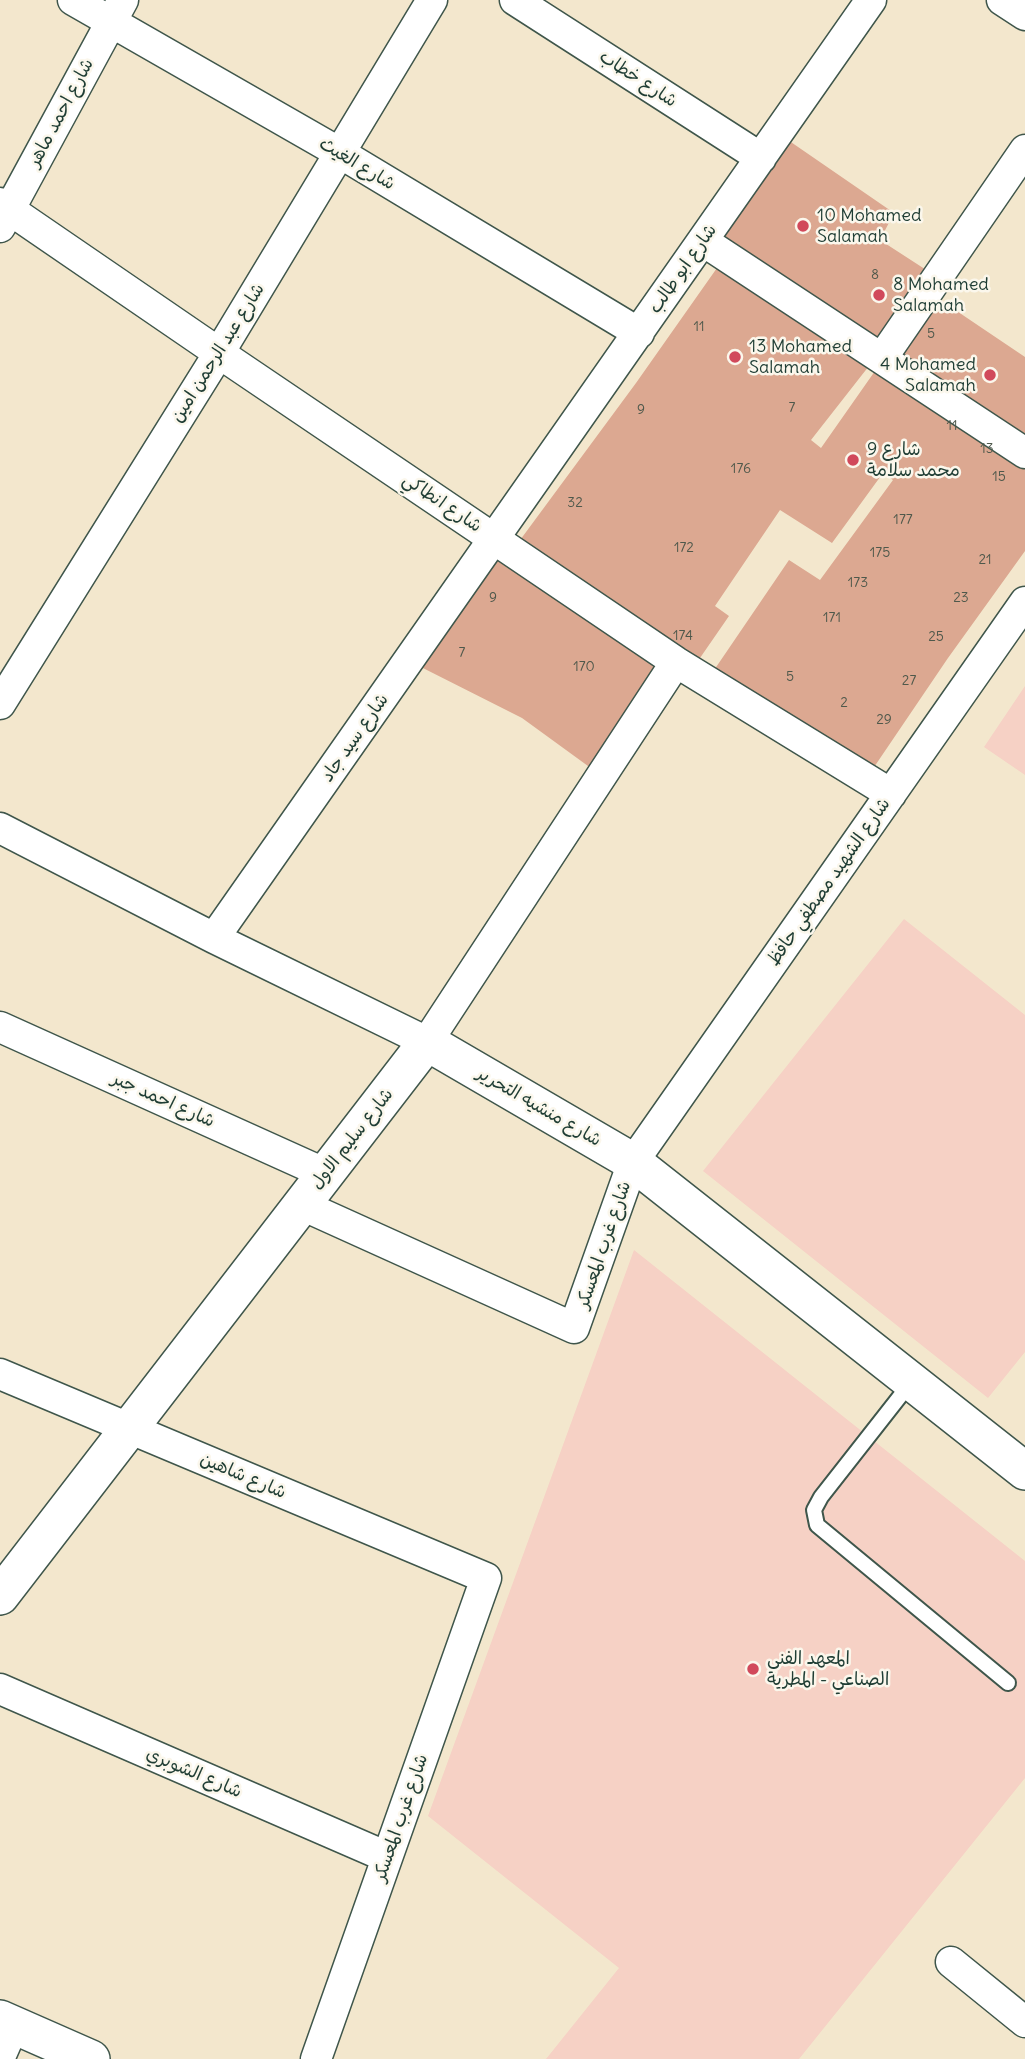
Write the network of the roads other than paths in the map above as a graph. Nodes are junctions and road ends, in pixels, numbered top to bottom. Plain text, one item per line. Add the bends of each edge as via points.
1 (73, 0) edge
2 (432, 0) edge
3 (515, 0) edge
4 (871, 0) edge
5 (1002, 0) edge
6 (117, 11) edge
7 (1025, 15) edge
8 (1025, 150) edge
9 (340, 153) junction
10 (761, 158) junction
11 (3, 213) edge
12 (703, 241) junction
13 (639, 333) junction
14 (219, 353) junction
15 (882, 358) junction
16 (1025, 453) edge
17 (495, 539) junction
18 (1025, 602) edge
19 (676, 662) junction
20 (0, 704) edge
21 (891, 794) junction
22 (0, 828) edge
23 (214, 938) junction
24 (0, 1027) edge
25 (427, 1042) junction
26 (633, 1162) junction
27 (326, 1174) junction
28 (302, 1205) junction
29 (0, 1374) edge
30 (912, 1381) junction
31 (130, 1428) junction
32 (1025, 1471) edge
33 (486, 1578) joint
34 (0, 1596) edge
35 (1009, 1683) dead end
36 (0, 1689) edge
37 (387, 1857) junction
38 (951, 1962) dead end
39 (1025, 2022) edge
40 (5, 2034) edge
41 (91, 2059) edge
42 (316, 2059) edge

1 - 6 street, شارع الغيث
2 - 9 street, شارع عبد الرحمن امين
3 - 10 street, شارع خطاب
4 - 10 street, شارع ابو طالب
5 - 7 street
6 - 9 street, شارع الغيث
6 - 11 street, شارع احمد ماهر
8 - 15 street
9 - 13 street, شارع الغيث
9 - 14 street, شارع عبد الرحمن امين
10 - 12 street, شارع ابو طالب
11 - 14 street, شارع انطاكي
12 - 13 street, شارع ابو طالب
12 - 15 street
13 - 17 street, شارع ابو طالب
14 - 17 street, شارع انطاكي
14 - 20 street, شارع عبد الرحمن امين
15 - 16 street
17 - 19 street, شارع انطاكي
17 - 23 street, شارع سيد جاد
18 - 21 street, شارع الشهيد مصطفي حافظ
19 - 21 street, شارع انطاكي
19 - 25 street, شارع سليم الاول
21 - 26 street, شارع الشهيد مصطفي حافظ
22 - 23 street, شارع منشيه التحرير
23 - 25 street, شارع منشيه التحرير
24 - 27 street, شارع احمد جبر
25 - 26 street, شارع منشيه التحرير
25 - 27 street, شارع سليم الاول
26 - 28 street, شارع غرب المعسكر via 574,1328
26 - 30 street, شارع منشيه التحرير
27 - 28 street, شارع سليم الاول
28 - 31 street, شارع سليم الاول
29 - 31 street, شارع شاهين
30 - 32 street, شارع منشيه التحرير
30 - 35 lane via 821,1497 814,1510 817,1525
31 - 33 street, شارع شاهين
31 - 34 street, شارع سليم الاول
33 - 37 street, شارع غرب المعسكر
36 - 37 street, شارع الشوبري
37 - 42 street, شارع غرب المعسكر
38 - 39 street
40 - 41 street

